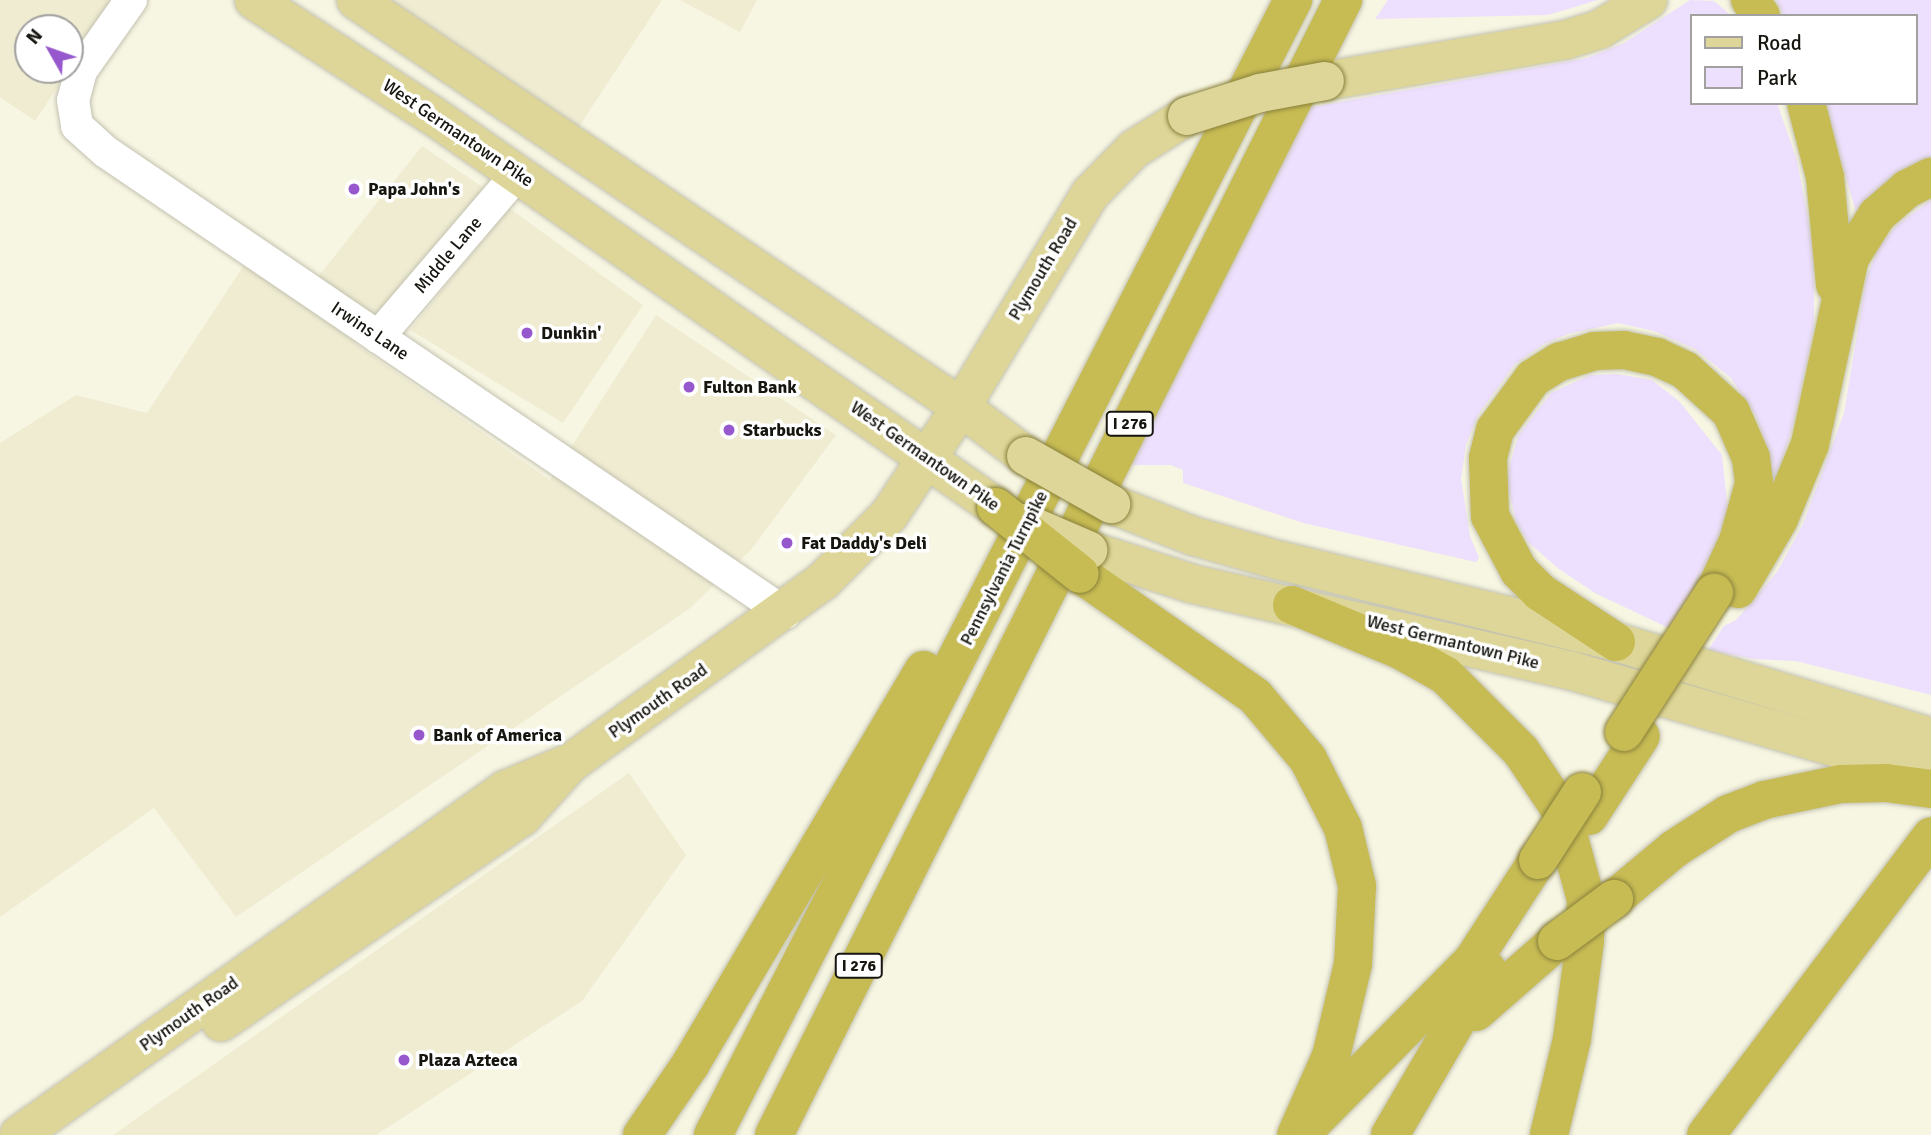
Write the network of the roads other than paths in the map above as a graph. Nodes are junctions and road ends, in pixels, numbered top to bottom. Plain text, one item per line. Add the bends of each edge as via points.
1 (131, 0) edge
2 (254, 0) edge
3 (356, 0) edge
4 (1293, 0) edge
5 (1343, 0) edge
6 (1648, 0) edge
7 (1806, 105) edge
8 (517, 174) junction
9 (1931, 177) edge
10 (1836, 316) junction
11 (379, 337) junction
12 (1111, 363) junction
13 (961, 407) junction
14 (928, 457) junction
15 (996, 506) joint
16 (1084, 562) junction
17 (1721, 597) junction
18 (1292, 605) junction
19 (785, 613) junction
20 (1616, 642) junction
21 (1931, 737) edge
22 (572, 762) junction
23 (1931, 775) edge
24 (1931, 789) edge
25 (1931, 836) edge
26 (1544, 869) junction
27 (800, 1084) junction
28 (1395, 1127) edge
29 (19, 1135) edge
30 (60, 1135) edge
31 (642, 1135) edge
32 (713, 1135) edge
33 (774, 1135) edge
34 (794, 1135) edge
35 (1298, 1135) edge
36 (1549, 1135) edge
37 (1706, 1135) edge

1 - 11 street, Irwins Lane via 81,71 72,100 77,126 106,152
2 - 8 main road, West Germantown Pike
3 - 13 main road
4 - 12 highway, Pennsylvania Turnpike / I 276
5 - 27 highway, I 276
6 - 13 main road, Plymouth Road, bridge via 1601,29 1565,40 1260,93 1186,116 1134,149 1090,194
7 - 10 highway via 1832,224
8 - 11 street, Middle Lane
8 - 14 main road, West Germantown Pike
9 - 10 highway via 1892,201 1862,235 1843,280
10 - 17 highway via 1810,444 1779,519
11 - 19 street, Irwins Lane
12 - 31 highway via 995,542 690,1065
12 - 32 highway, Pennsylvania Turnpike / I 276
13 - 14 main road, Plymouth Road
13 - 20 main road, bridge via 1026,456 1111,504 1193,536
14 - 15 main road, West Germantown Pike
14 - 19 main road, Plymouth Road via 870,537
15 - 16 highway, bridge
16 - 18 main road, West Germantown Pike
16 - 35 highway via 1268,710 1319,776 1348,841 1357,886 1353,964 1331,1056
17 - 20 highway via 1754,484 1751,458 1731,412 1685,370 1657,357 1624,350 1594,351 1559,362 1533,379 1496,430 1488,458 1490,516 1519,571 1540,592
17 - 26 highway, bridge
18 - 23 main road, West Germantown Pike via 1569,670
18 - 36 highway via 1399,650 1445,675 1521,751 1562,813 1586,900 1585,928 1572,1039
19 - 22 main road, Plymouth Road
20 - 21 main road
22 - 29 main road, Plymouth Road via 505,790
22 - 30 main road, Plymouth Road via 522,817 149,1068
24 - 28 highway, bridge via 1841,784 1764,800 1728,814 1557,941 1476,1012
25 - 37 highway
26 - 28 highway
26 - 35 highway via 1473,960
27 - 33 highway, I 276
27 - 34 highway via 804,1112

